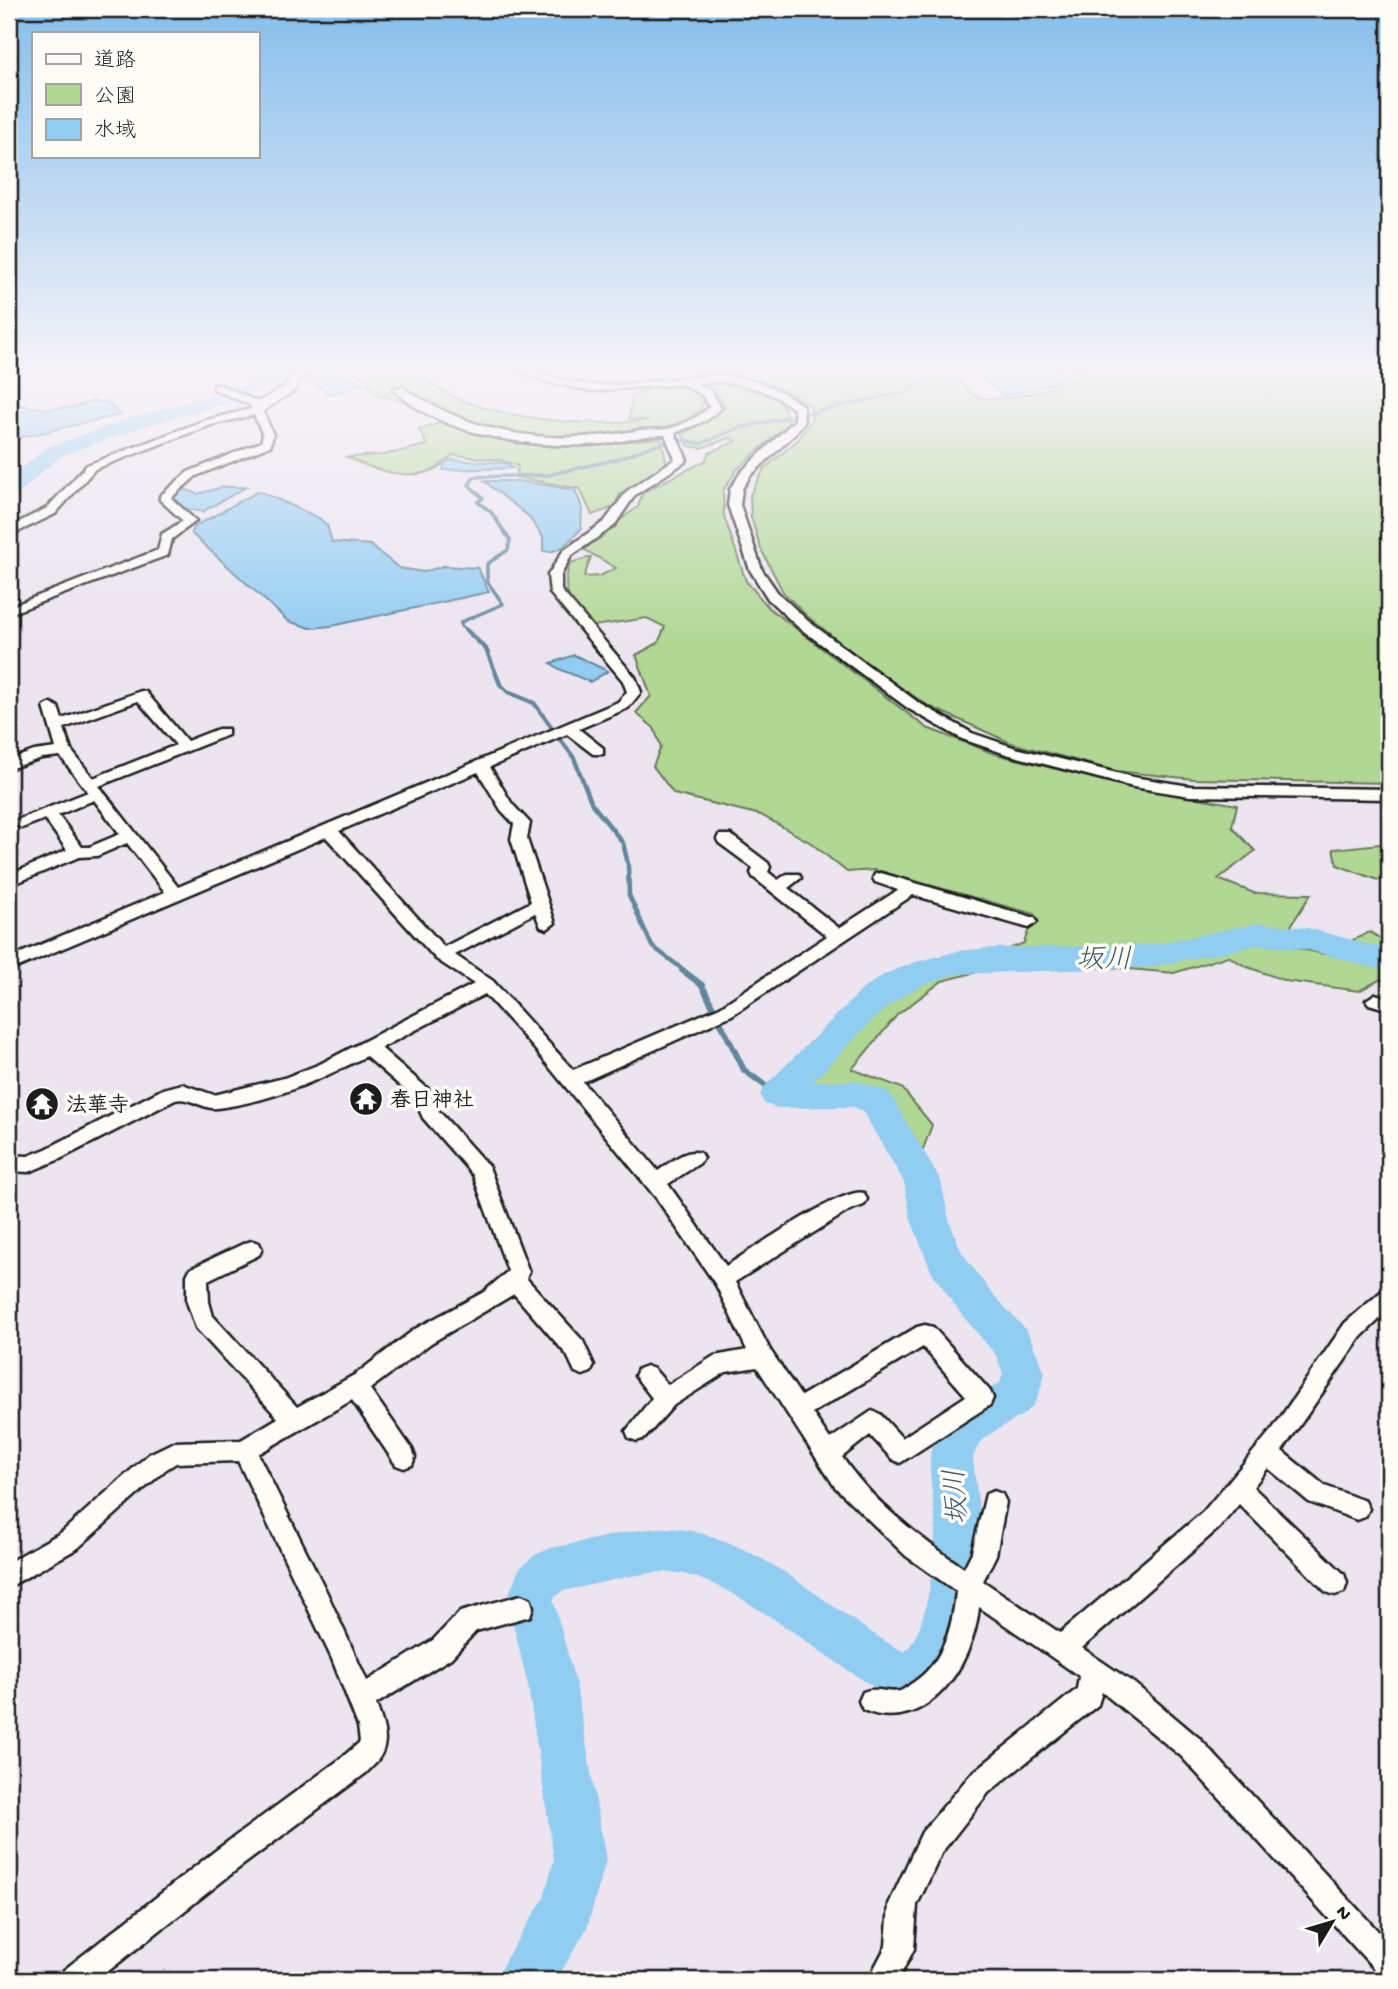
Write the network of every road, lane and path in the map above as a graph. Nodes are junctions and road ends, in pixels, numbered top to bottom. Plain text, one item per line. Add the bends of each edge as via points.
1 (102, 463) edge
2 (220, 463) edge
3 (678, 463) edge
4 (757, 463) edge
5 (9, 532) edge
6 (10, 610) edge
7 (51, 707) dead end
8 (58, 726) junction
9 (223, 732) dead end
10 (562, 732) junction
11 (184, 746) junction
12 (64, 751) junction
13 (598, 751) dead end
14 (9, 765) edge
15 (482, 766) junction
16 (93, 789) junction
17 (1389, 794) edge
18 (48, 812) junction
19 (22, 823) dead end
20 (330, 831) junction
21 (130, 836) junction
22 (724, 839) dead end
23 (77, 852) junction
24 (793, 878) dead end
25 (881, 878) dead end
26 (9, 881) edge
27 (777, 888) junction
28 (911, 889) junction
29 (176, 895) junction
30 (540, 904) junction
31 (1029, 922) dead end
32 (547, 923) dead end
33 (839, 937) junction
34 (442, 955) junction
35 (9, 965) edge
36 (487, 985) junction
37 (369, 1048) junction
38 (569, 1080) junction
39 (693, 1158) dead end
40 (9, 1163) edge
41 (655, 1183) junction
42 (857, 1199) dead end
43 (252, 1249) dead end
44 (723, 1279) junction
45 (516, 1281) junction
46 (1389, 1297) edge
47 (762, 1357) junction
48 (583, 1365) dead end
49 (646, 1376) dead end
50 (355, 1386) junction
51 (666, 1398) junction
52 (797, 1410) junction
53 (293, 1418) junction
54 (638, 1431) dead end
55 (244, 1450) junction
56 (1267, 1453) junction
57 (827, 1455) junction
58 (404, 1457) dead end
59 (1238, 1488) junction
60 (994, 1502) dead end
61 (1357, 1509) dead end
62 (9, 1575) edge
63 (965, 1581) junction
64 (1335, 1583) dead end
65 (521, 1607) dead end
66 (1062, 1648) junction
67 (1092, 1670) junction
68 (361, 1699) junction
69 (872, 1701) dead end
70 (1389, 1964) edge
71 (74, 1980) edge
72 (882, 1980) edge

1 - 5 street via 91,467 51,512
2 - 6 street via 192,474 164,498 190,521 166,537 164,552
3 - 10 street via 632,492 617,517 586,537 558,566 555,590 630,680 634,692 623,705
4 - 17 street via 736,489 734,505 756,570 773,596 803,624 914,706 978,740 1133,782 1190,791
7 - 8 street
8 - 11 street via 141,695
8 - 12 street
9 - 11 street
10 - 13 street
10 - 15 street
11 - 16 street
12 - 14 street
12 - 16 street
15 - 20 street
15 - 30 street via 506,807 522,822 519,839
16 - 18 street
16 - 21 street
18 - 19 street
18 - 23 street
20 - 29 street
20 - 34 street
21 - 23 street via 91,852
21 - 29 street
22 - 27 street via 762,867 759,873
23 - 26 street
24 - 27 street
25 - 28 street
27 - 33 street
28 - 31 street
28 - 33 street
29 - 35 street
30 - 32 street
30 - 34 street
33 - 38 street via 726,1011
34 - 36 street
36 - 37 street
36 - 38 street
37 - 40 street via 327,1069 238,1097 214,1102 182,1091 170,1094 53,1154 29,1164
37 - 45 street via 421,1094 430,1113 482,1172 519,1272
38 - 41 street
39 - 41 street
41 - 44 street
42 - 44 street
43 - 53 street via 197,1275 198,1302 204,1321
44 - 47 street
45 - 48 street via 575,1348
45 - 50 street via 425,1335
46 - 56 street via 1353,1330
47 - 51 street via 722,1363
47 - 52 street
49 - 51 street
50 - 53 street
50 - 58 street
51 - 54 street
52 - 57 street
52 - 57 street via 925,1334 982,1398 900,1452 872,1421
53 - 55 street
55 - 62 street via 174,1453 157,1462 70,1540
55 - 68 street via 290,1538
56 - 59 street
56 - 61 street via 1317,1493
57 - 63 street via 843,1479 914,1548
59 - 64 street
59 - 66 street via 1212,1520
60 - 63 street via 984,1556
63 - 66 street
63 - 69 street via 967,1617 954,1654 932,1685 903,1704
65 - 68 street via 469,1621 442,1649
66 - 67 street
67 - 70 street via 1190,1747
67 - 72 street via 1089,1696 980,1783 932,1842 903,1904 900,1948
68 - 71 street via 374,1732 373,1745 351,1767 223,1860

